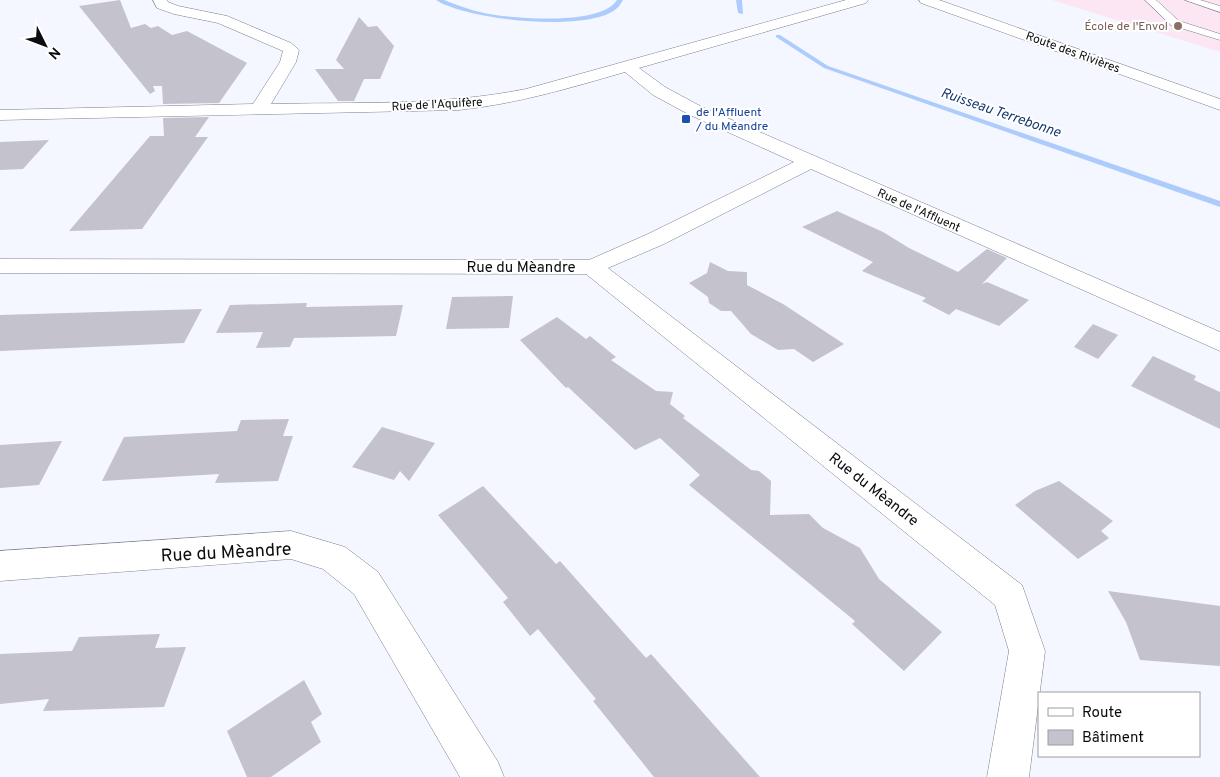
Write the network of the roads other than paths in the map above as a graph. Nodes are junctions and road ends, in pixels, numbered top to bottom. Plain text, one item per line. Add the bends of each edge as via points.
1 (160, 0) edge
2 (210, 0) edge
3 (861, 0) edge
4 (926, 0) edge
5 (1150, 0) edge
6 (1190, 0) edge
7 (1220, 8) edge
8 (222, 19) junction
9 (1220, 38) edge
10 (626, 66) junction
11 (1220, 105) edge
12 (258, 110) junction
13 (0, 115) edge
14 (809, 162) junction
15 (0, 266) edge
16 (592, 267) junction
17 (1220, 342) edge
18 (0, 566) edge
19 (483, 777) edge
20 (1008, 777) edge

1 - 8 street via 162,5 174,10
2 - 8 street
3 - 10 street, Rue de l'Aquifère
4 - 11 street, Route des Rivières
5 - 9 lane via 1175,23
6 - 7 lane
8 - 12 street via 291,50 288,62
10 - 12 street, Rue de l'Aquifère via 494,101 459,105
10 - 14 street, Rue de l'Affluent via 659,91 696,111
12 - 13 street, Rue de l'Aquifère
14 - 16 street, Rue du Mèandre via 656,239
14 - 17 street, Rue de l'Affluent
15 - 16 street, Rue du Mèandre
16 - 20 street, Rue du Mèandre via 1010,596 1027,651
18 - 19 street, Rue du Mèandre via 291,545 333,557 366,583

